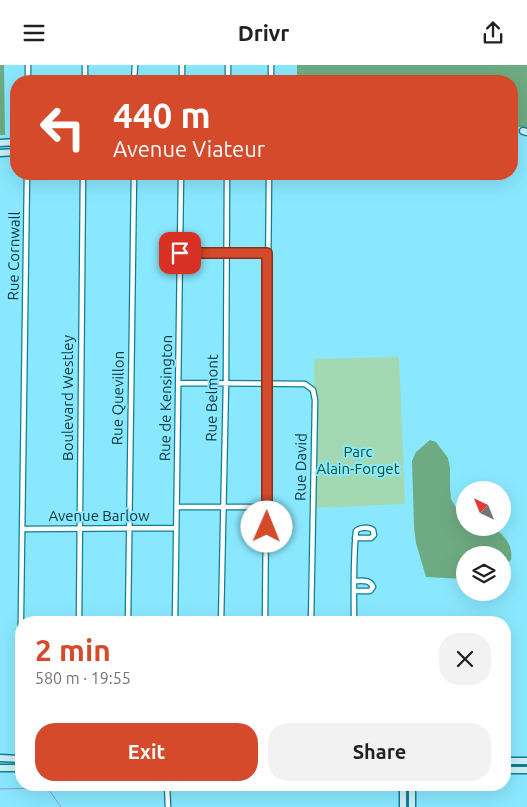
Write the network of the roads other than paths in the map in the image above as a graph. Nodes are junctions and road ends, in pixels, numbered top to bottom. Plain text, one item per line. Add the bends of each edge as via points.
1 (27, 180) edge
2 (83, 180) edge
3 (134, 180) edge
4 (181, 180) edge
5 (227, 180) edge
6 (269, 180) edge
7 (180, 253) junction
8 (227, 253) junction
9 (267, 253) junction
10 (178, 383) junction
11 (226, 383) junction
12 (267, 383) junction
13 (222, 506) junction
14 (176, 507) junction
15 (267, 507) junction
16 (176, 528) junction
17 (22, 529) junction
18 (80, 529) junction
19 (129, 529) junction
20 (355, 538) dead end
21 (354, 581) junction
22 (354, 591) junction
23 (21, 616) edge
24 (79, 616) edge
25 (128, 616) edge
26 (175, 616) edge
27 (220, 616) edge
28 (265, 616) edge
29 (311, 616) edge
30 (354, 616) edge
31 (0, 759) edge
32 (15, 759) edge
33 (511, 761) edge
34 (527, 761) edge
35 (0, 768) edge
36 (15, 768) edge
37 (511, 770) edge
38 (527, 770) edge
39 (168, 791) edge
40 (403, 791) edge
41 (412, 791) edge
42 (168, 807) edge
43 (403, 807) edge
44 (412, 807) edge

1 - 17 street, Rue Cornwall
2 - 18 street, Boulevard Westley
3 - 19 street, Rue Quevillon
4 - 7 street, Rue de Kensington
5 - 8 street, Rue Belmont
6 - 9 street
7 - 8 street
7 - 10 street, Rue de Kensington
8 - 9 street
8 - 11 street, Rue Belmont
9 - 12 street
10 - 11 street
10 - 14 street, Rue de Kensington
11 - 12 street
11 - 13 street, Rue Belmont
12 - 15 street
12 - 29 street, Rue David via 305,384 313,390 315,400
13 - 14 street
13 - 15 street
13 - 27 street, Rue Belmont
14 - 16 street, Rue de Kensington
15 - 28 street
16 - 19 street, Avenue Barlow
16 - 26 street, Rue de Kensington
17 - 18 street, Avenue Barlow
17 - 23 street, Rue Cornwall
18 - 19 street, Avenue Barlow
18 - 24 street, Boulevard Westley
19 - 25 street, Rue Quevillon
20 - 21 street
21 - 22 street
21 - 22 street via 367,581 373,587 370,591
22 - 30 street
31 - 32 main road
33 - 34 main road
35 - 36 main road
37 - 38 main road
39 - 42 street
40 - 43 main road
41 - 44 main road

